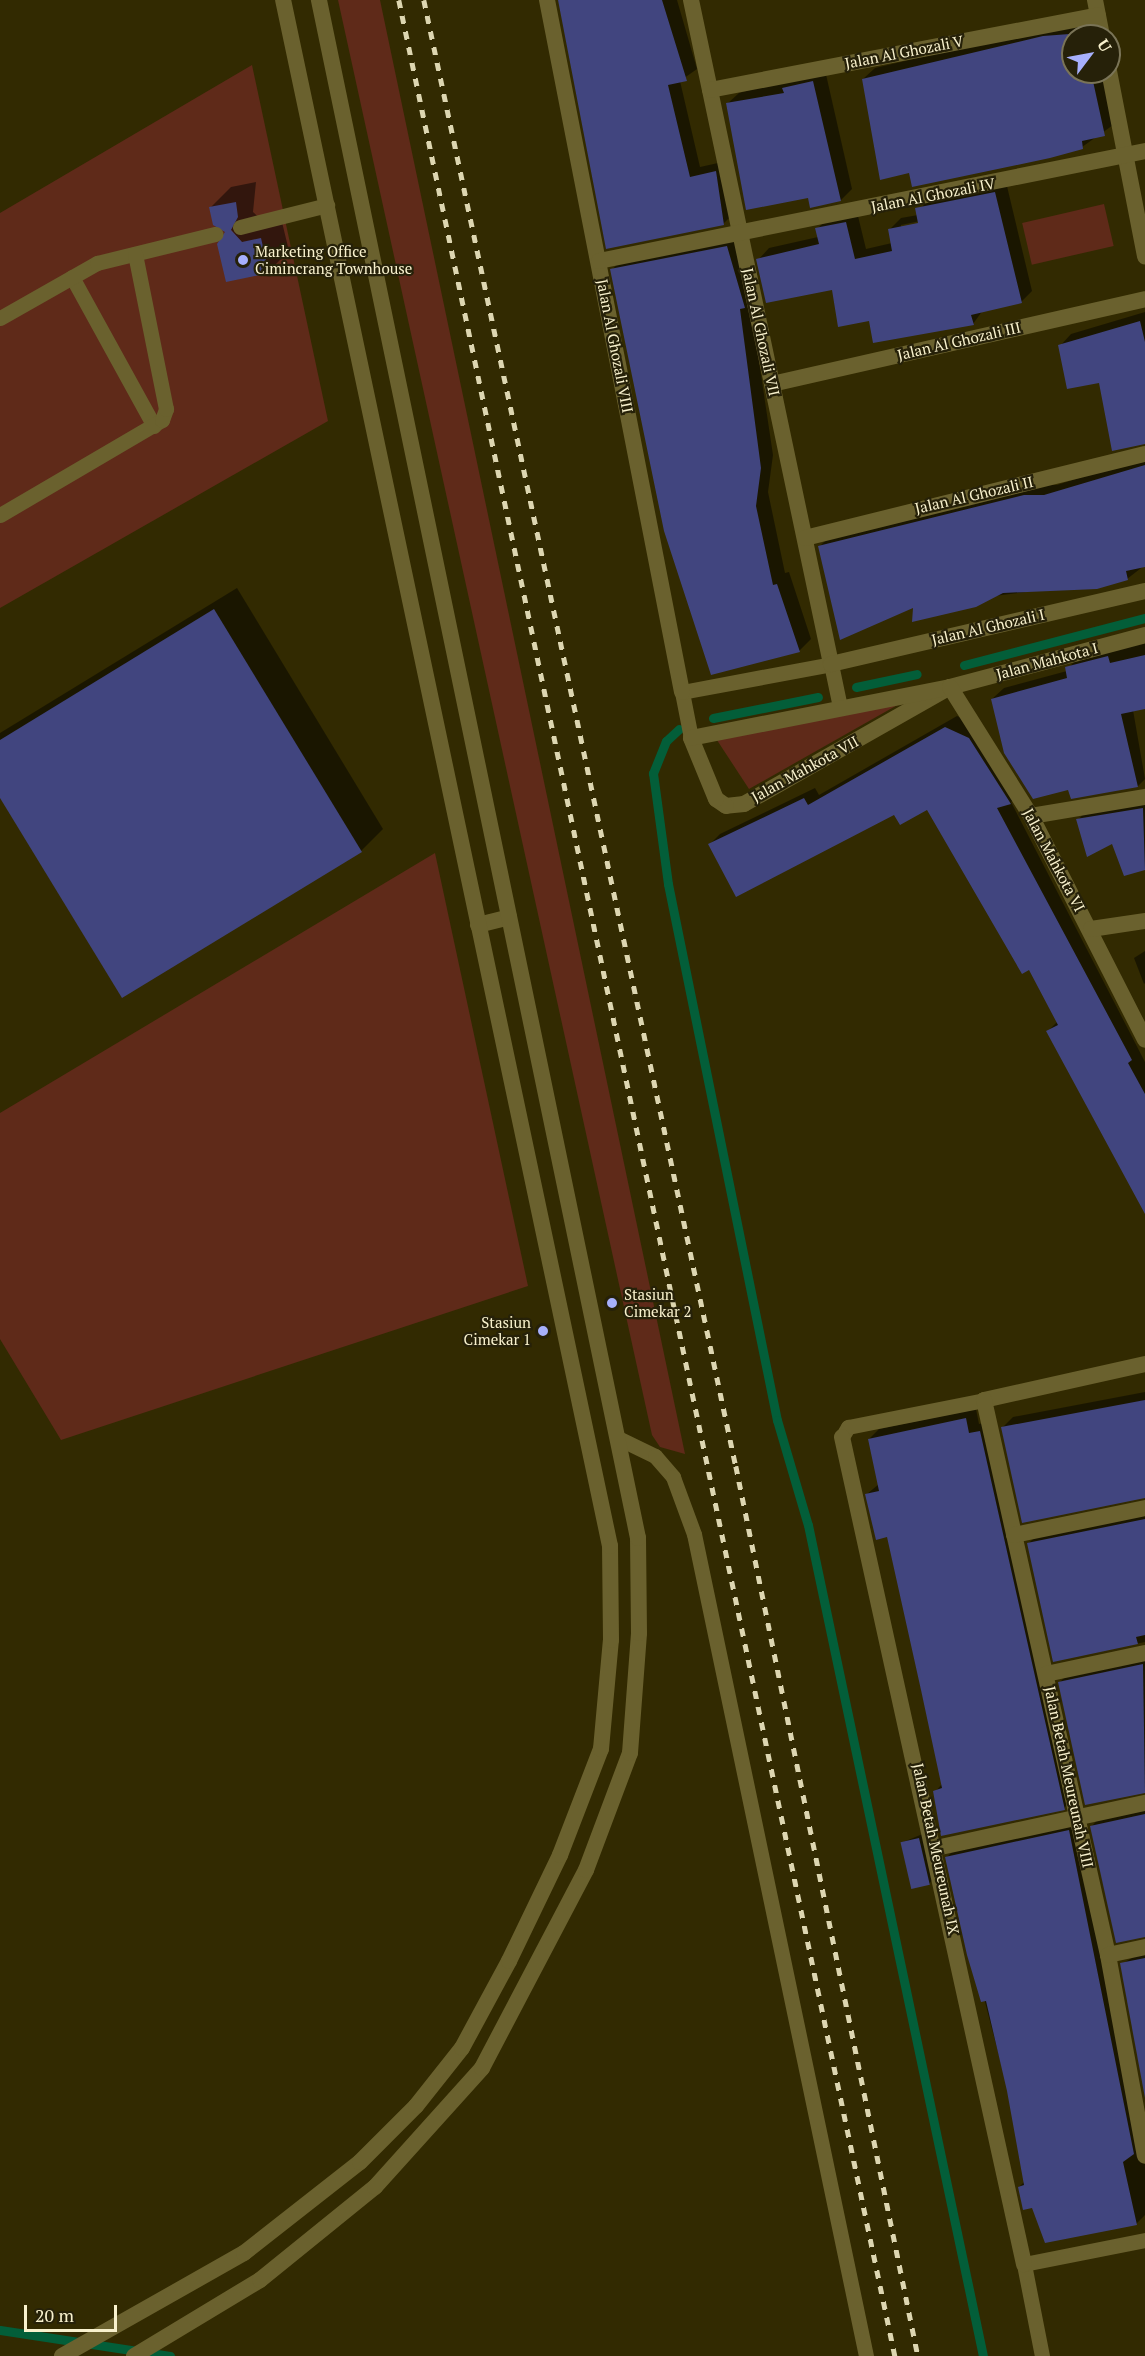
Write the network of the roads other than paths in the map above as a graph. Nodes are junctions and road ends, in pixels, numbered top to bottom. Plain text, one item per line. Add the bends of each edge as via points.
1 (284, 0) edge
2 (319, 0) edge
3 (548, 0) edge
4 (691, 0) edge
5 (1097, 7) edge
6 (1100, 24) edge
7 (1111, 84) edge
8 (710, 90) junction
9 (1145, 152) edge
10 (1125, 156) junction
11 (327, 206) junction
12 (240, 227) dead end
13 (741, 233) junction
14 (215, 234) dead end
15 (135, 254) junction
16 (1145, 257) edge
17 (599, 261) junction
18 (72, 277) junction
19 (1145, 299) edge
20 (0, 318) edge
21 (772, 384) junction
22 (154, 426) junction
23 (1145, 454) edge
24 (0, 515) edge
25 (805, 538) junction
26 (1145, 591) edge
27 (1145, 635) edge
28 (831, 664) junction
29 (950, 687) junction
30 (684, 701) junction
31 (840, 706) junction
32 (692, 738) junction
33 (1145, 797) edge
34 (1031, 816) junction
35 (509, 917) junction
36 (1145, 921) edge
37 (478, 925) junction
38 (1091, 929) junction
39 (1145, 1040) edge
40 (1145, 1364) edge
41 (984, 1400) junction
42 (842, 1437) joint
43 (620, 1439) junction
44 (1145, 1508) edge
45 (1014, 1535) junction
46 (1145, 1653) edge
47 (1046, 1674) junction
48 (1145, 1803) edge
49 (1078, 1818) junction
50 (936, 1848) junction
51 (1145, 1947) edge
52 (1108, 1955) junction
53 (1139, 2092) edge
54 (1145, 2156) edge
55 (1145, 2240) edge
56 (1023, 2264) junction
57 (68, 2352) edge
58 (134, 2356) edge
59 (866, 2356) edge
60 (1042, 2356) edge

1 - 11 street
2 - 35 street
3 - 17 street, Jalan Al Ghozali VIII
4 - 8 street, Jalan Al Ghozali VII
5 - 6 street
5 - 8 street, Jalan Al Ghozali V
7 - 10 street
8 - 13 street, Jalan Al Ghozali VII
9 - 10 street, Jalan Al Ghozali IV
10 - 13 street, Jalan Al Ghozali IV
10 - 16 street
11 - 12 lane
11 - 37 street
13 - 17 street, Jalan Al Ghozali IV
13 - 21 street, Jalan Al Ghozali VII
14 - 15 lane
15 - 18 lane
15 - 22 lane via 166,409
17 - 30 street, Jalan Al Ghozali VIII
18 - 20 lane
18 - 22 lane
19 - 21 street, Jalan Al Ghozali III
21 - 25 street, Jalan Al Ghozali VII
22 - 24 lane
23 - 25 street, Jalan Al Ghozali II
25 - 28 street, Jalan Al Ghozali VII
26 - 28 street, Jalan Al Ghozali I
27 - 29 street, Jalan Mahkota I
28 - 30 lane
28 - 31 lane
29 - 31 street
29 - 32 street, Jalan Mahkota VII via 744,804 726,806 716,799
29 - 34 street, Jalan Mahkota VI
30 - 32 lane
31 - 32 street
33 - 34 street
34 - 38 street, Jalan Mahkota VI
35 - 37 street
35 - 43 street
36 - 38 street
37 - 57 street via 610,1546 611,1640 601,1749 560,1855 509,1961 462,2048 416,2106 360,2162 243,2253
38 - 39 street, Jalan Mahkota VI
40 - 41 street
41 - 42 lane via 848,1427
41 - 45 street, Jalan Betah Meureunah VIII
42 - 50 street, Jalan Betah Meureunah IX
43 - 58 street via 638,1538 639,1633 630,1753 585,1870 535,1974 482,2068 375,2187 260,2280
43 - 59 lane via 655,1456 673,1478 694,1534
44 - 45 street
45 - 47 street, Jalan Betah Meureunah VIII
46 - 47 street
47 - 49 street, Jalan Betah Meureunah VIII
48 - 49 street
49 - 50 street
49 - 52 street, Jalan Betah Meureunah VIII
50 - 56 street, Jalan Betah Meureunah IX
51 - 52 street
52 - 53 street, Jalan Betah Meureunah VIII
53 - 54 street, Jalan Betah Meureunah VIII
55 - 56 lane
56 - 60 lane

